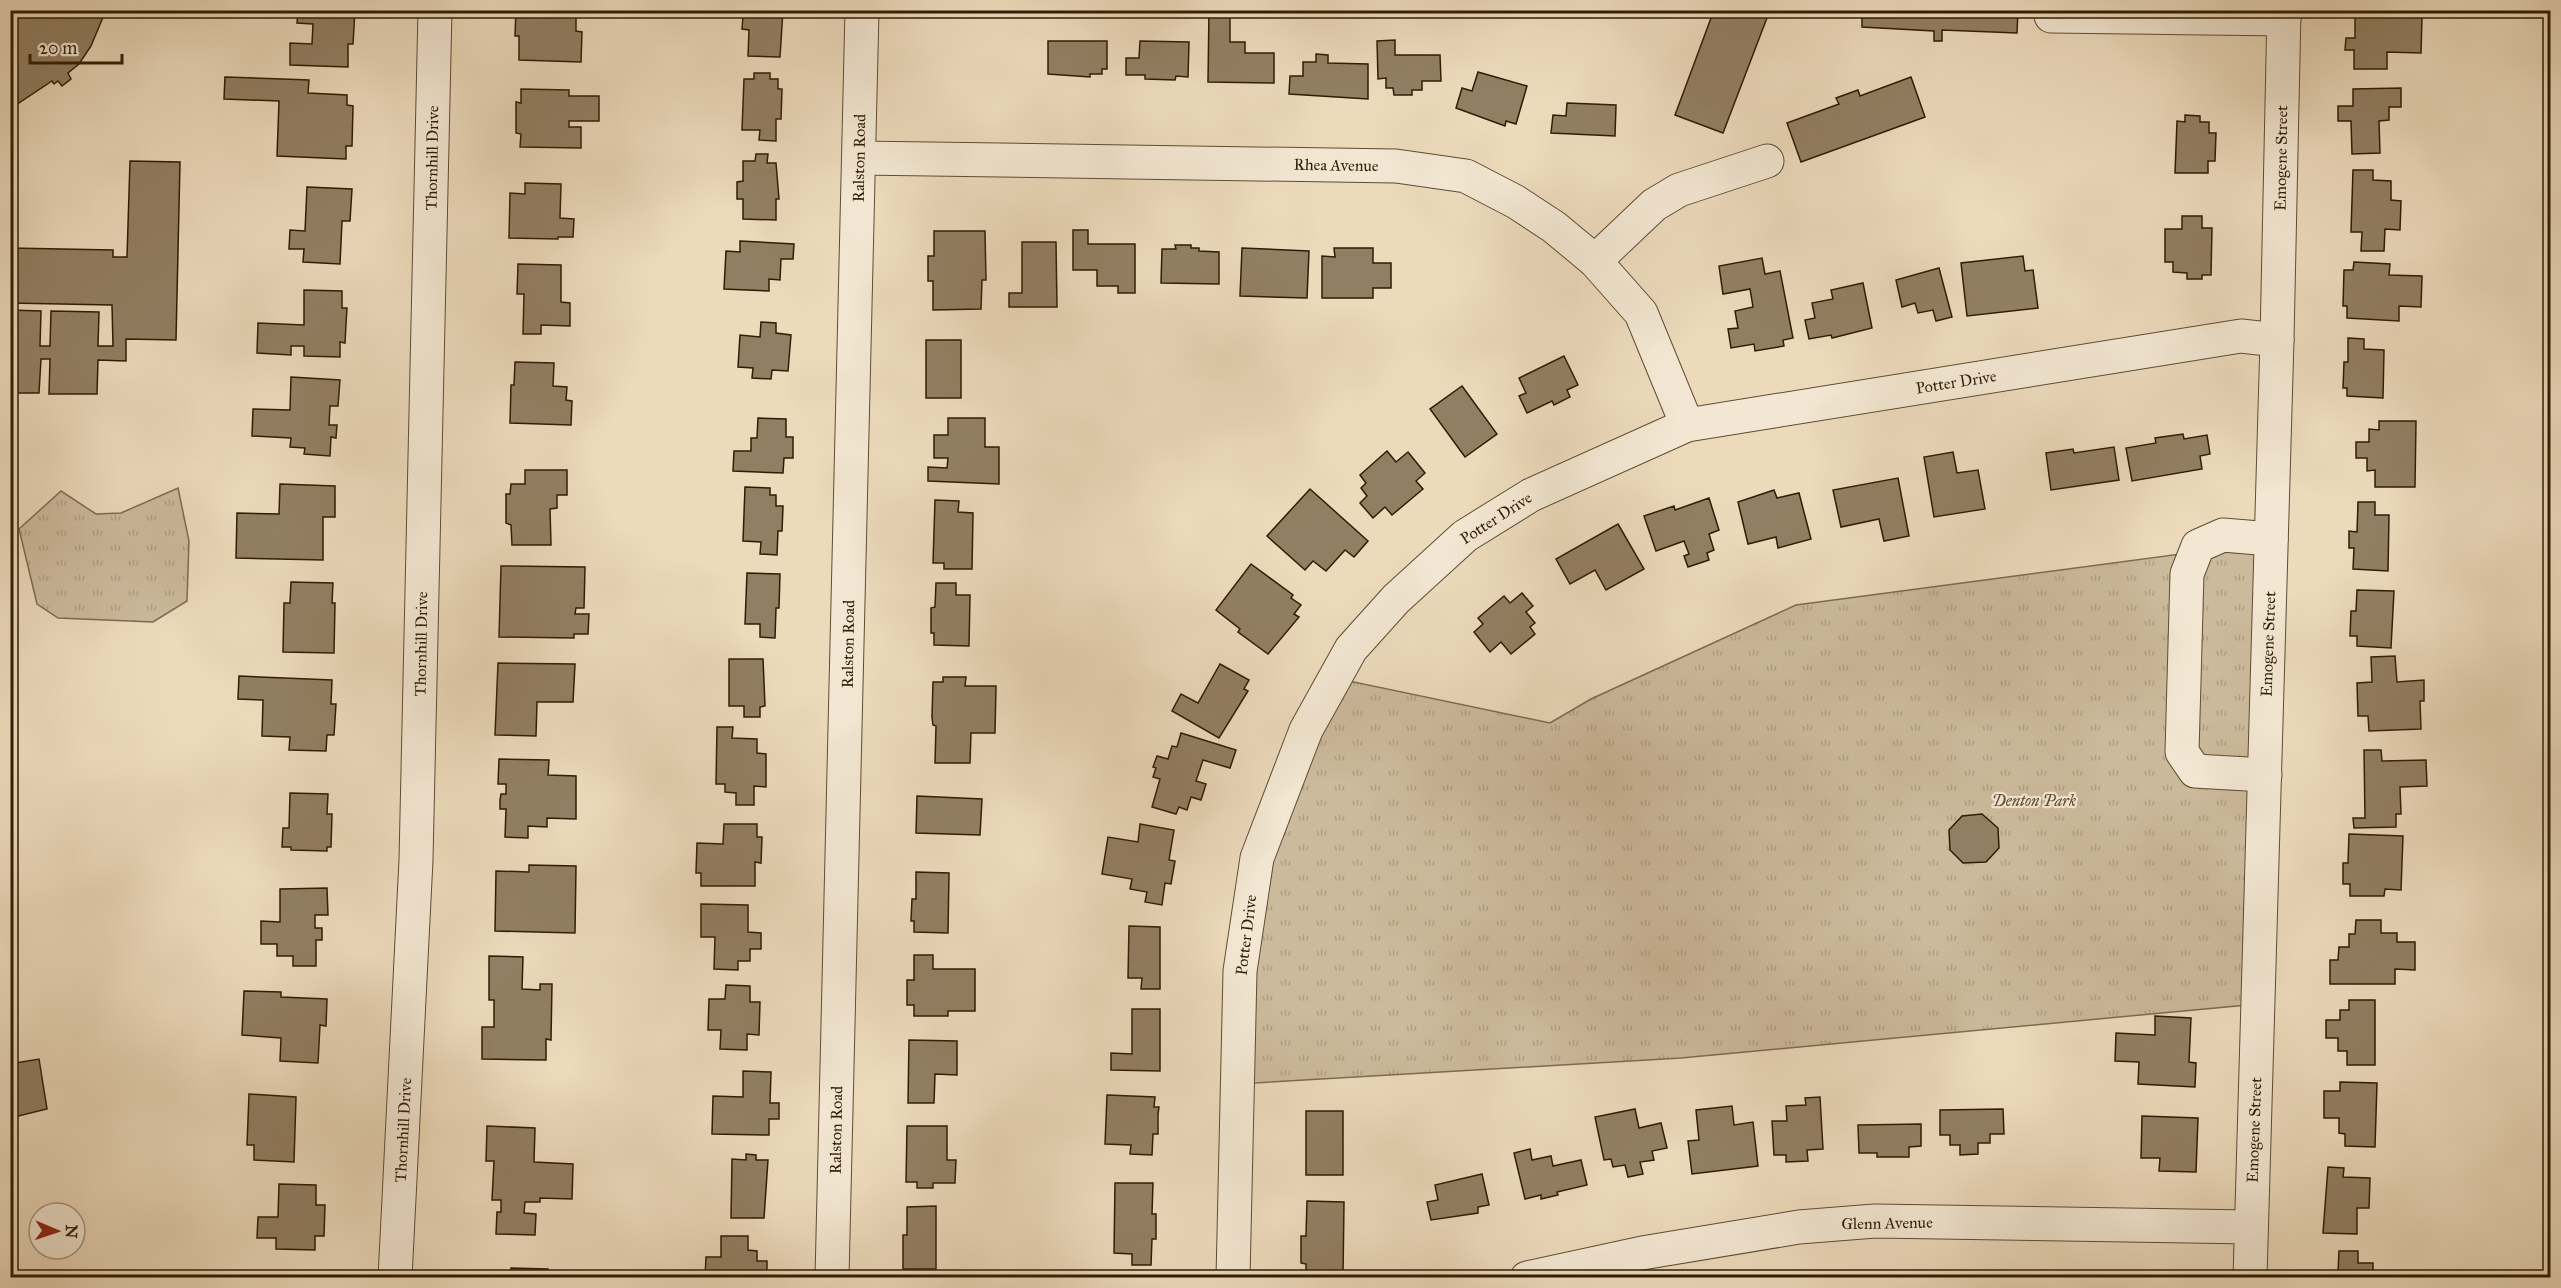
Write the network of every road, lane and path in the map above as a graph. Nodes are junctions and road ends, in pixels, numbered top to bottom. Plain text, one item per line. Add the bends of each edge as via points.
1 (435, 10) edge
2 (862, 10) edge
3 (2284, 15) edge
4 (2051, 16) dead end
5 (859, 158) junction
6 (1767, 161) dead end
7 (1595, 261) junction
8 (2277, 340) junction
9 (1687, 425) junction
10 (2271, 539) junction
11 (2265, 775) junction
12 (2251, 1227) junction
13 (395, 1278) edge
14 (832, 1278) edge
15 (1233, 1278) edge
16 (1527, 1278) edge
17 (2250, 1278) edge

1 - 13 street, Thornhill Drive via 416,860
2 - 5 street, Ralston Road
3 - 4 street
3 - 8 street, Emogene Street
5 - 7 street, Rhea Avenue via 1396,166 1466,176 1554,227
5 - 14 street, Ralston Road
6 - 7 street via 1679,190 1654,204
7 - 9 street, Rhea Avenue via 1641,313
8 - 9 street, Potter Drive via 2241,336
8 - 10 street, Emogene Street
9 - 15 street, Potter Drive via 1531,495 1465,536 1396,599 1351,650 1306,730 1257,858 1240,971
10 - 11 street, Emogene Street
10 - 11 street via 2223,535 2198,546 2187,574 2182,752 2195,771
11 - 12 street, Emogene Street
12 - 16 street, Glenn Avenue via 1875,1221 1788,1229 1642,1253
12 - 17 street, Emogene Street

